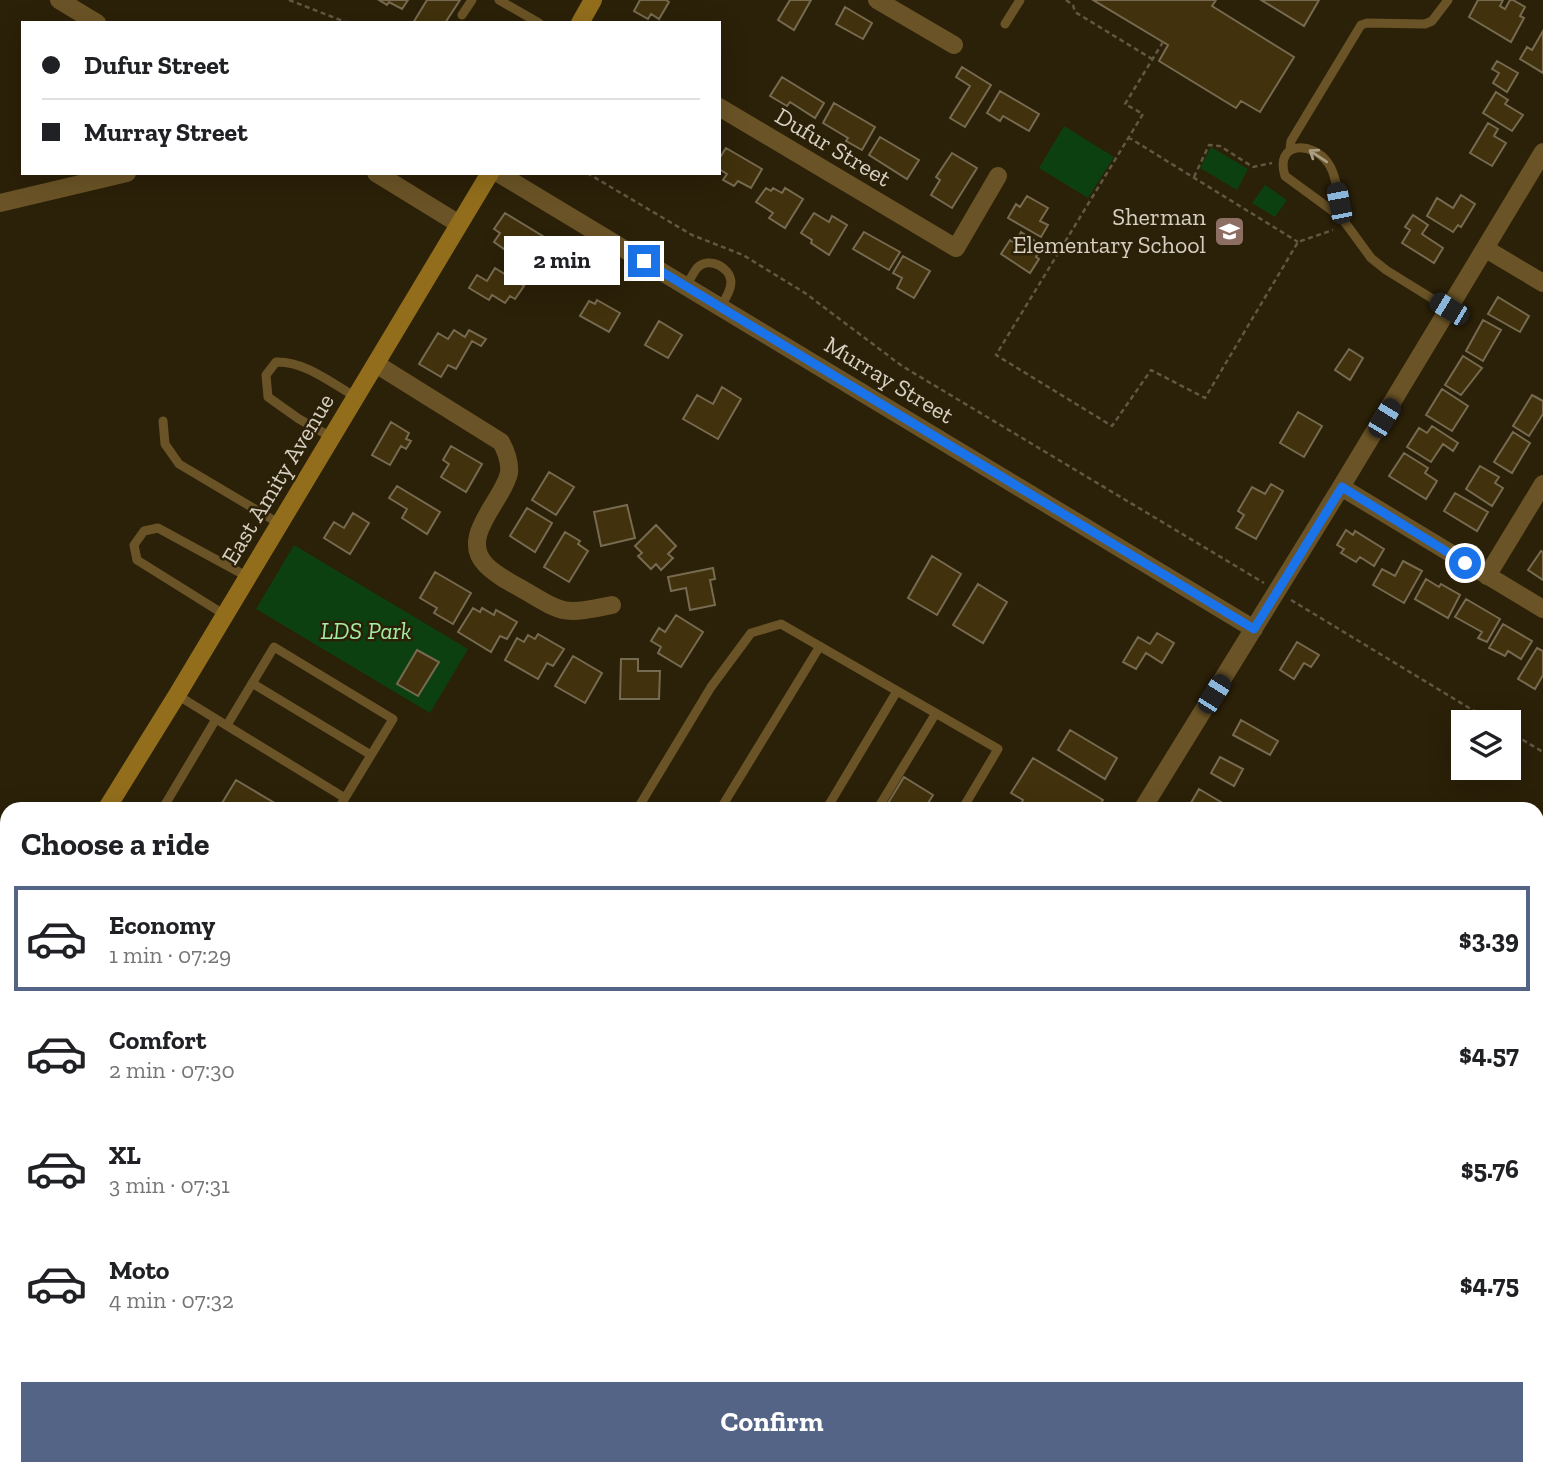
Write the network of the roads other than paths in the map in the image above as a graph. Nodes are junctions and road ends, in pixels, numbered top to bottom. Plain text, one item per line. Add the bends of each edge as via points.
1 (59, 0) edge
2 (472, 0) edge
3 (499, 0) edge
4 (593, 0) edge
5 (877, 0) edge
6 (1020, 0) edge
7 (1448, 0) edge
8 (462, 15) dead end
9 (94, 21) edge
10 (536, 21) edge
11 (581, 21) edge
12 (1005, 24) dead end
13 (954, 46) dead end
14 (721, 108) edge
15 (1290, 149) junction
16 (1543, 152) edge
17 (119, 175) edge
18 (379, 175) edge
19 (488, 175) edge
20 (501, 175) edge
21 (999, 176) dead end
22 (0, 203) edge
23 (1342, 217) junction
24 (459, 224) junction
25 (1486, 249) junction
26 (1543, 283) edge
27 (686, 287) junction
28 (720, 307) junction
29 (1449, 309) junction
30 (376, 364) junction
31 (356, 397) junction
32 (163, 421) dead end
33 (331, 437) junction
34 (1543, 485) edge
35 (1342, 487) junction
36 (280, 524) junction
37 (1488, 576) junction
38 (248, 577) junction
39 (612, 605) dead end
40 (1543, 609) edge
41 (225, 615) junction
42 (1254, 629) junction
43 (820, 646) junction
44 (252, 683) junction
45 (897, 691) junction
46 (177, 695) junction
47 (936, 713) junction
48 (216, 719) junction
49 (227, 725) junction
50 (371, 755) junction
51 (345, 798) junction
52 (111, 802) edge
53 (167, 802) edge
54 (343, 802) edge
55 (642, 802) edge
56 (725, 802) edge
57 (831, 802) edge
58 (882, 802) edge
59 (967, 802) edge
60 (1147, 802) edge

1 - 9 street
2 - 8 lane
3 - 10 lane
4 - 11 main road
5 - 13 street
6 - 12 lane
7 - 15 lane via 1425,24 1361,25
14 - 21 street, Dufur Street via 956,247
23 -> 15 lane via 1328,162 1312,150
15 - 23 lane via 1282,166 1285,176
16 - 25 street
17 - 22 street
18 - 24 street
19 - 24 main road, East Amity Avenue
20 - 27 street, Murray Street
23 - 29 lane via 1386,271
24 - 30 main road, East Amity Avenue
25 - 26 street
25 - 29 street
27 - 28 street, Murray Street
27 - 28 lane via 697,268 721,266 731,282
28 - 42 street, Murray Street
29 - 35 street
30 - 31 main road, East Amity Avenue
30 - 39 street via 501,442 509,470 482,523 477,543 484,563 556,610 575,612
31 - 33 main road, East Amity Avenue
31 - 33 lane via 289,361 276,362 266,375 268,397
32 - 36 lane via 165,444 179,464
33 - 36 main road, East Amity Avenue
34 - 37 street
35 - 37 street
35 - 42 street
36 - 38 main road, East Amity Avenue
37 - 40 street
38 - 41 main road, East Amity Avenue
38 - 41 lane via 158,528 144,531 134,545 137,560
41 - 46 main road, East Amity Avenue
42 - 60 street
43 - 45 lane
43 - 55 lane via 781,624 751,633 710,687
43 - 56 lane
44 - 49 lane
44 - 50 lane
44 - 50 lane via 274,647 298,661 393,719
45 - 47 lane
45 - 57 lane
46 - 48 lane
46 - 52 main road, East Amity Avenue
47 - 58 lane
47 - 59 lane via 998,749
48 - 49 lane
48 - 53 lane
49 - 51 lane
50 - 51 lane
51 - 54 lane

